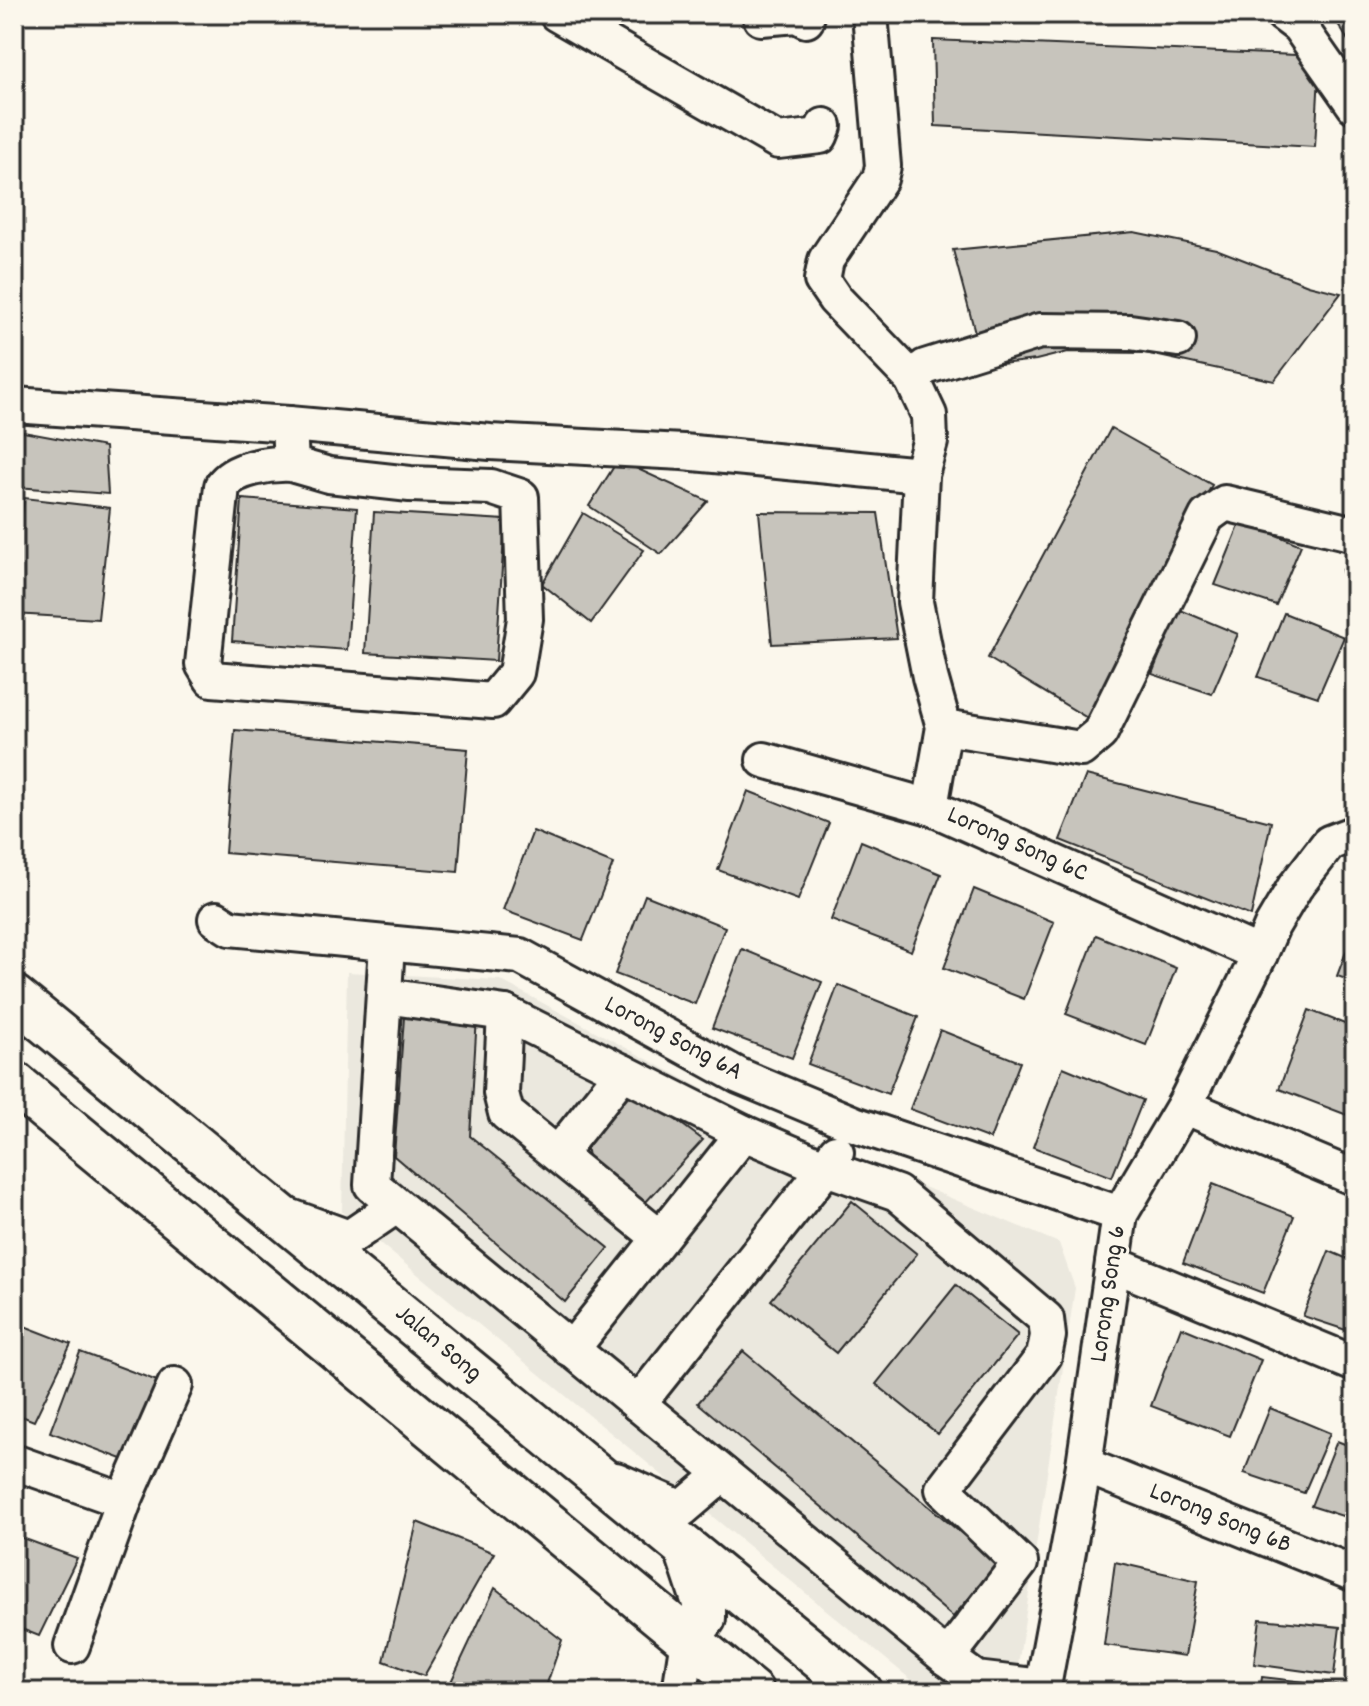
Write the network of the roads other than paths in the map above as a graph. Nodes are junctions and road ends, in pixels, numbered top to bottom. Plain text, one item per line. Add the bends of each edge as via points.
1 (557, 14) edge
2 (870, 14) edge
3 (1283, 14) edge
4 (761, 18) dead end
5 (806, 20) dead end
6 (1355, 106) edge
7 (824, 126) dead end
8 (1178, 339) dead end
9 (912, 379) junction
10 (14, 405) edge
11 (289, 424) junction
12 (291, 464) junction
13 (921, 475) junction
14 (1355, 534) edge
15 (944, 727) junction
16 (764, 760) dead end
17 (930, 807) junction
18 (1355, 833) edge
19 (216, 919) dead end
20 (387, 945) junction
21 (1260, 954) junction
22 (385, 996) junction
23 (14, 997) edge
24 (505, 1013) junction
25 (623, 1072) junction
26 (14, 1083) edge
27 (1184, 1106) junction
28 (854, 1124) junction
29 (744, 1133) junction
30 (558, 1154) junction
31 (826, 1168) junction
32 (1355, 1178) edge
33 (396, 1206) junction
34 (280, 1213) junction
35 (1120, 1214) junction
36 (660, 1238) junction
37 (1113, 1264) junction
38 (571, 1350) junction
39 (1355, 1364) edge
40 (175, 1385) dead end
41 (638, 1404) junction
42 (14, 1462) edge
43 (1084, 1465) junction
44 (586, 1467) junction
45 (723, 1474) junction
46 (124, 1501) junction
47 (685, 1548) junction
48 (1355, 1574) edge
49 (688, 1639) junction
50 (72, 1646) dead end
51 (947, 1658) junction
52 (1042, 1689) edge
53 (680, 1692) edge
54 (752, 1692) edge
55 (861, 1692) edge

1 - 7 street via 778,141 820,136
2 - 9 street via 883,166 880,179 826,260 822,280
3 - 6 street via 1299,26
4 - 5 street via 797,15
8 - 9 street via 1130,332 1040,331 925,367
9 - 13 street via 929,415 930,442
10 - 11 street
11 - 12 street
11 - 13 street
12 - 12 street via 267,463 226,479 222,486 203,664 212,679 493,701 516,673 525,619 521,497 491,487 329,475
13 - 15 street via 915,602
14 - 15 street via 1225,503 1207,516 1100,733 1081,749
15 - 17 street
16 - 17 street, Lorong Song 6C
17 - 21 street, Lorong Song 6C
18 - 21 street, Lorong Song 6 via 1329,843 1295,887
19 - 20 street, Lorong Song 6A via 230,928
20 - 22 street
20 - 28 street, Lorong Song 6A via 520,956 739,1076
21 - 27 street, Lorong Song 6
22 - 24 street
22 - 33 street via 372,1185
23 - 34 main road, Jalan Song
24 - 25 street
24 - 30 street via 501,1093 506,1113
25 - 29 street
25 - 30 street
26 - 49 main road
27 - 32 street
27 - 35 street, Lorong Song 6
28 - 31 street
28 - 35 street, Lorong Song 6A
29 - 31 street
29 - 36 street
30 - 36 street
31 - 41 street
31 - 51 street via 897,1193 1046,1319 1044,1356 943,1489 1020,1563
33 - 34 street via 349,1238
33 - 38 street
34 - 44 main road, Jalan Song
35 - 37 street, Lorong Song 6
36 - 38 street
37 - 39 street
37 - 43 street, Lorong Song 6
38 - 41 street
40 - 46 street
41 - 45 street
42 - 46 street
43 - 48 street, Lorong Song 6B
43 - 52 street, Lorong Song 6
44 - 45 street via 682,1509
44 - 47 main road, Jalan Song
45 - 51 street
46 - 50 street
47 - 49 main road via 704,1603 704,1618
47 - 55 main road, Jalan Song
49 - 53 street
49 - 54 main road
51 - 52 street via 976,1679

